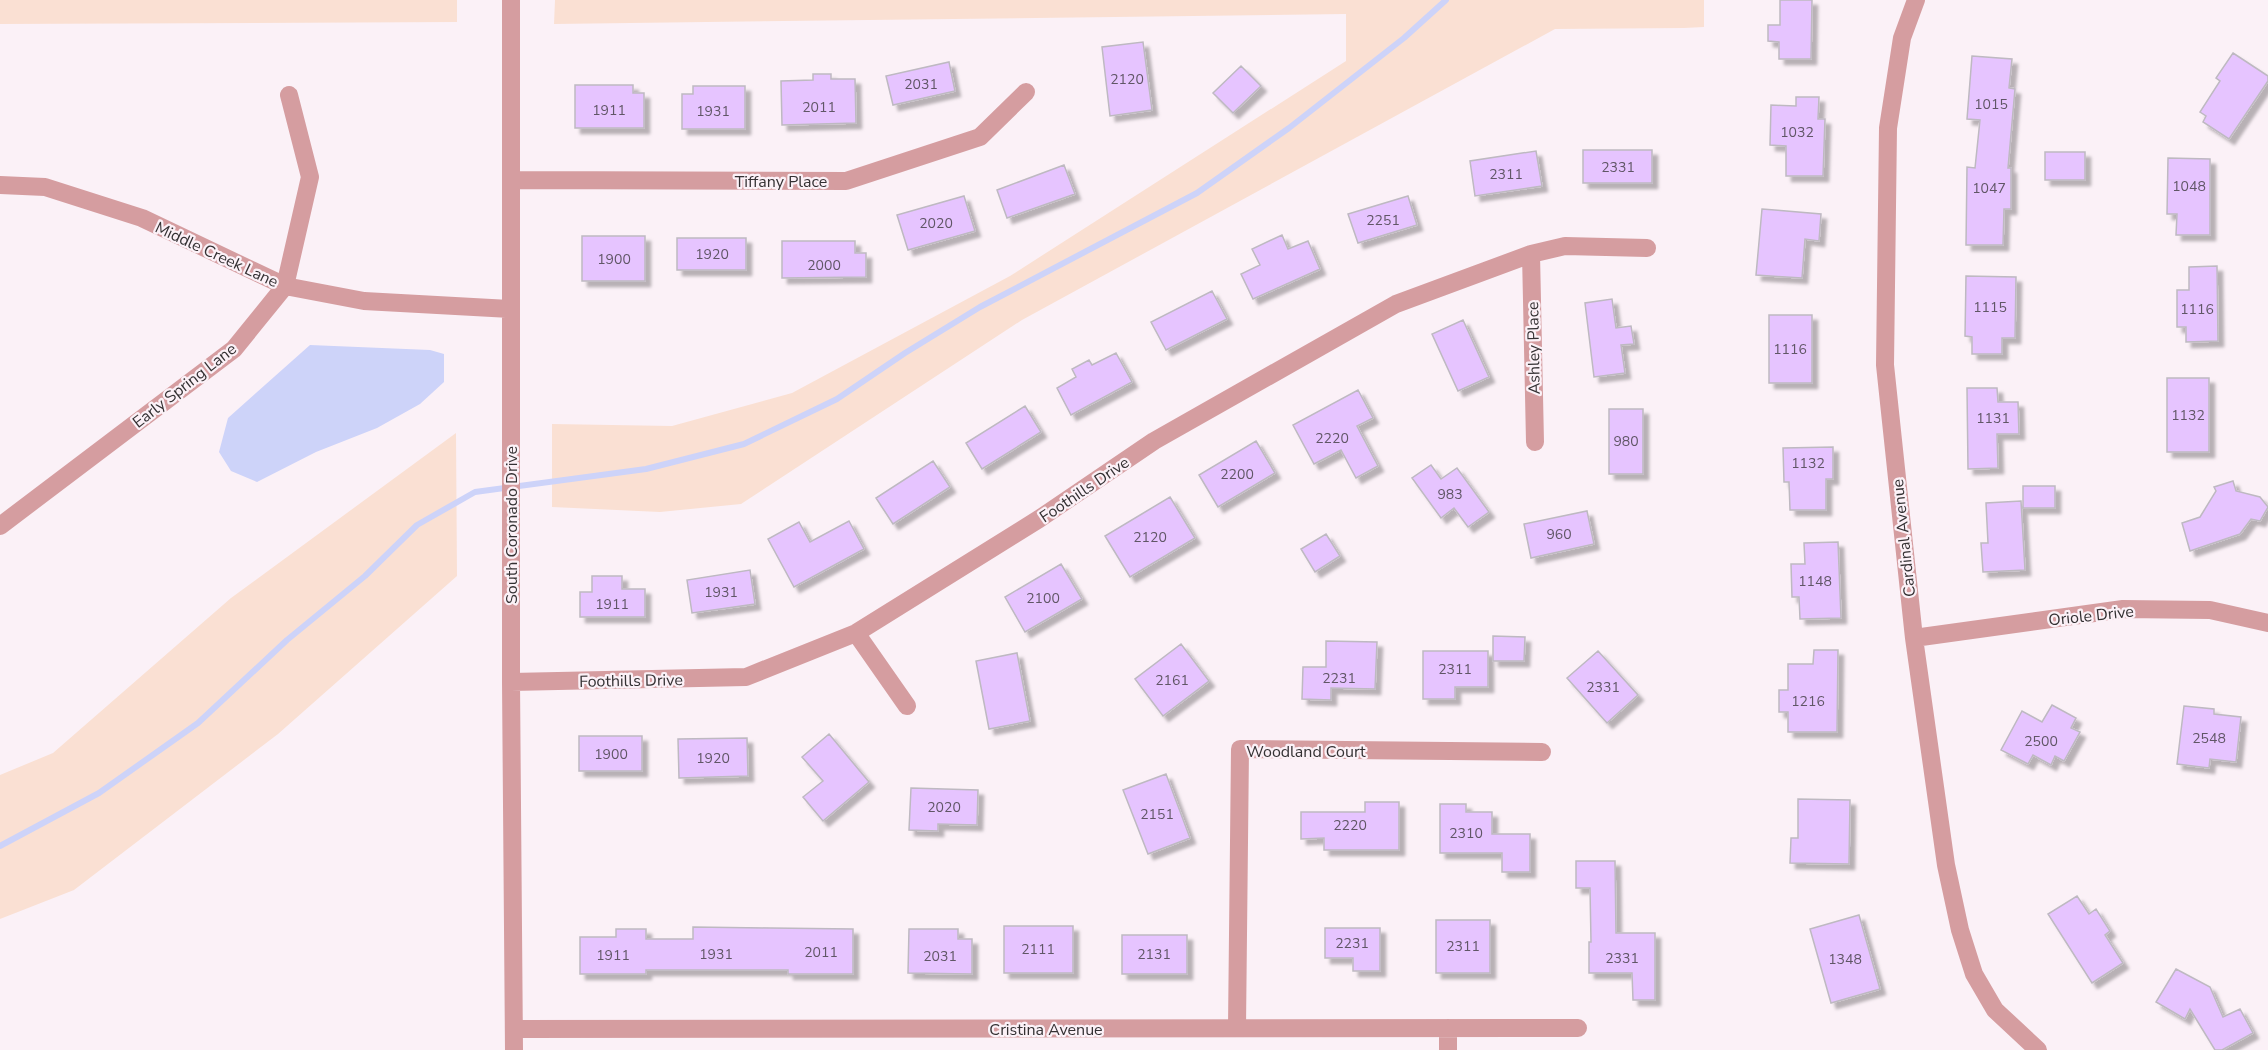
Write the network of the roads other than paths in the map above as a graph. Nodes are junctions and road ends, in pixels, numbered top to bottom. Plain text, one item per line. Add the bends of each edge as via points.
1 (511, 0) edge
2 (1916, 0) edge
3 (1026, 92) dead end
4 (289, 95) dead end
5 (511, 180) junction
6 (0, 184) edge
7 (1647, 248) dead end
8 (1532, 254) junction
9 (285, 286) junction
10 (511, 309) junction
11 (1535, 442) dead end
12 (0, 525) edge
13 (2268, 623) edge
14 (856, 633) junction
15 (1914, 638) junction
16 (511, 682) junction
17 (907, 706) dead end
18 (1542, 752) dead end
19 (1578, 1028) dead end
20 (514, 1029) junction
21 (1237, 1029) junction
22 (1448, 1029) junction
23 (514, 1050) edge
24 (1448, 1050) edge
25 (2038, 1050) edge

1 - 5 street, South Coronado Drive
2 - 15 street, Cardinal Avenue via 1902,38 1888,128 1885,365
3 - 5 street, Tiffany Place via 980,137 846,181
4 - 9 street, Early Spring Lane via 310,177
5 - 10 street, South Coronado Drive
6 - 9 street, Middle Creek Lane via 45,187 142,218
7 - 8 street, Foothills Drive via 1565,246
8 - 11 street, Ashley Place
8 - 14 street, Foothills Drive via 1396,304 1155,441
9 - 10 street, Middle Creek Lane via 364,301
9 - 12 street, Early Spring Lane via 234,349
10 - 16 street, South Coronado Drive
13 - 15 street, Oriole Drive via 2210,610 2123,609
14 - 16 street, Foothills Drive via 746,677
14 - 17 street
15 - 25 street, Cardinal Avenue via 1946,865 1960,930 1974,974 1995,1010
16 - 20 street, South Coronado Drive
18 - 21 street, Woodland Court via 1240,749
19 - 22 street, Cristina Avenue
20 - 21 street, Cristina Avenue
20 - 23 street, South Coronado Drive
21 - 22 street, Cristina Avenue
22 - 24 street

